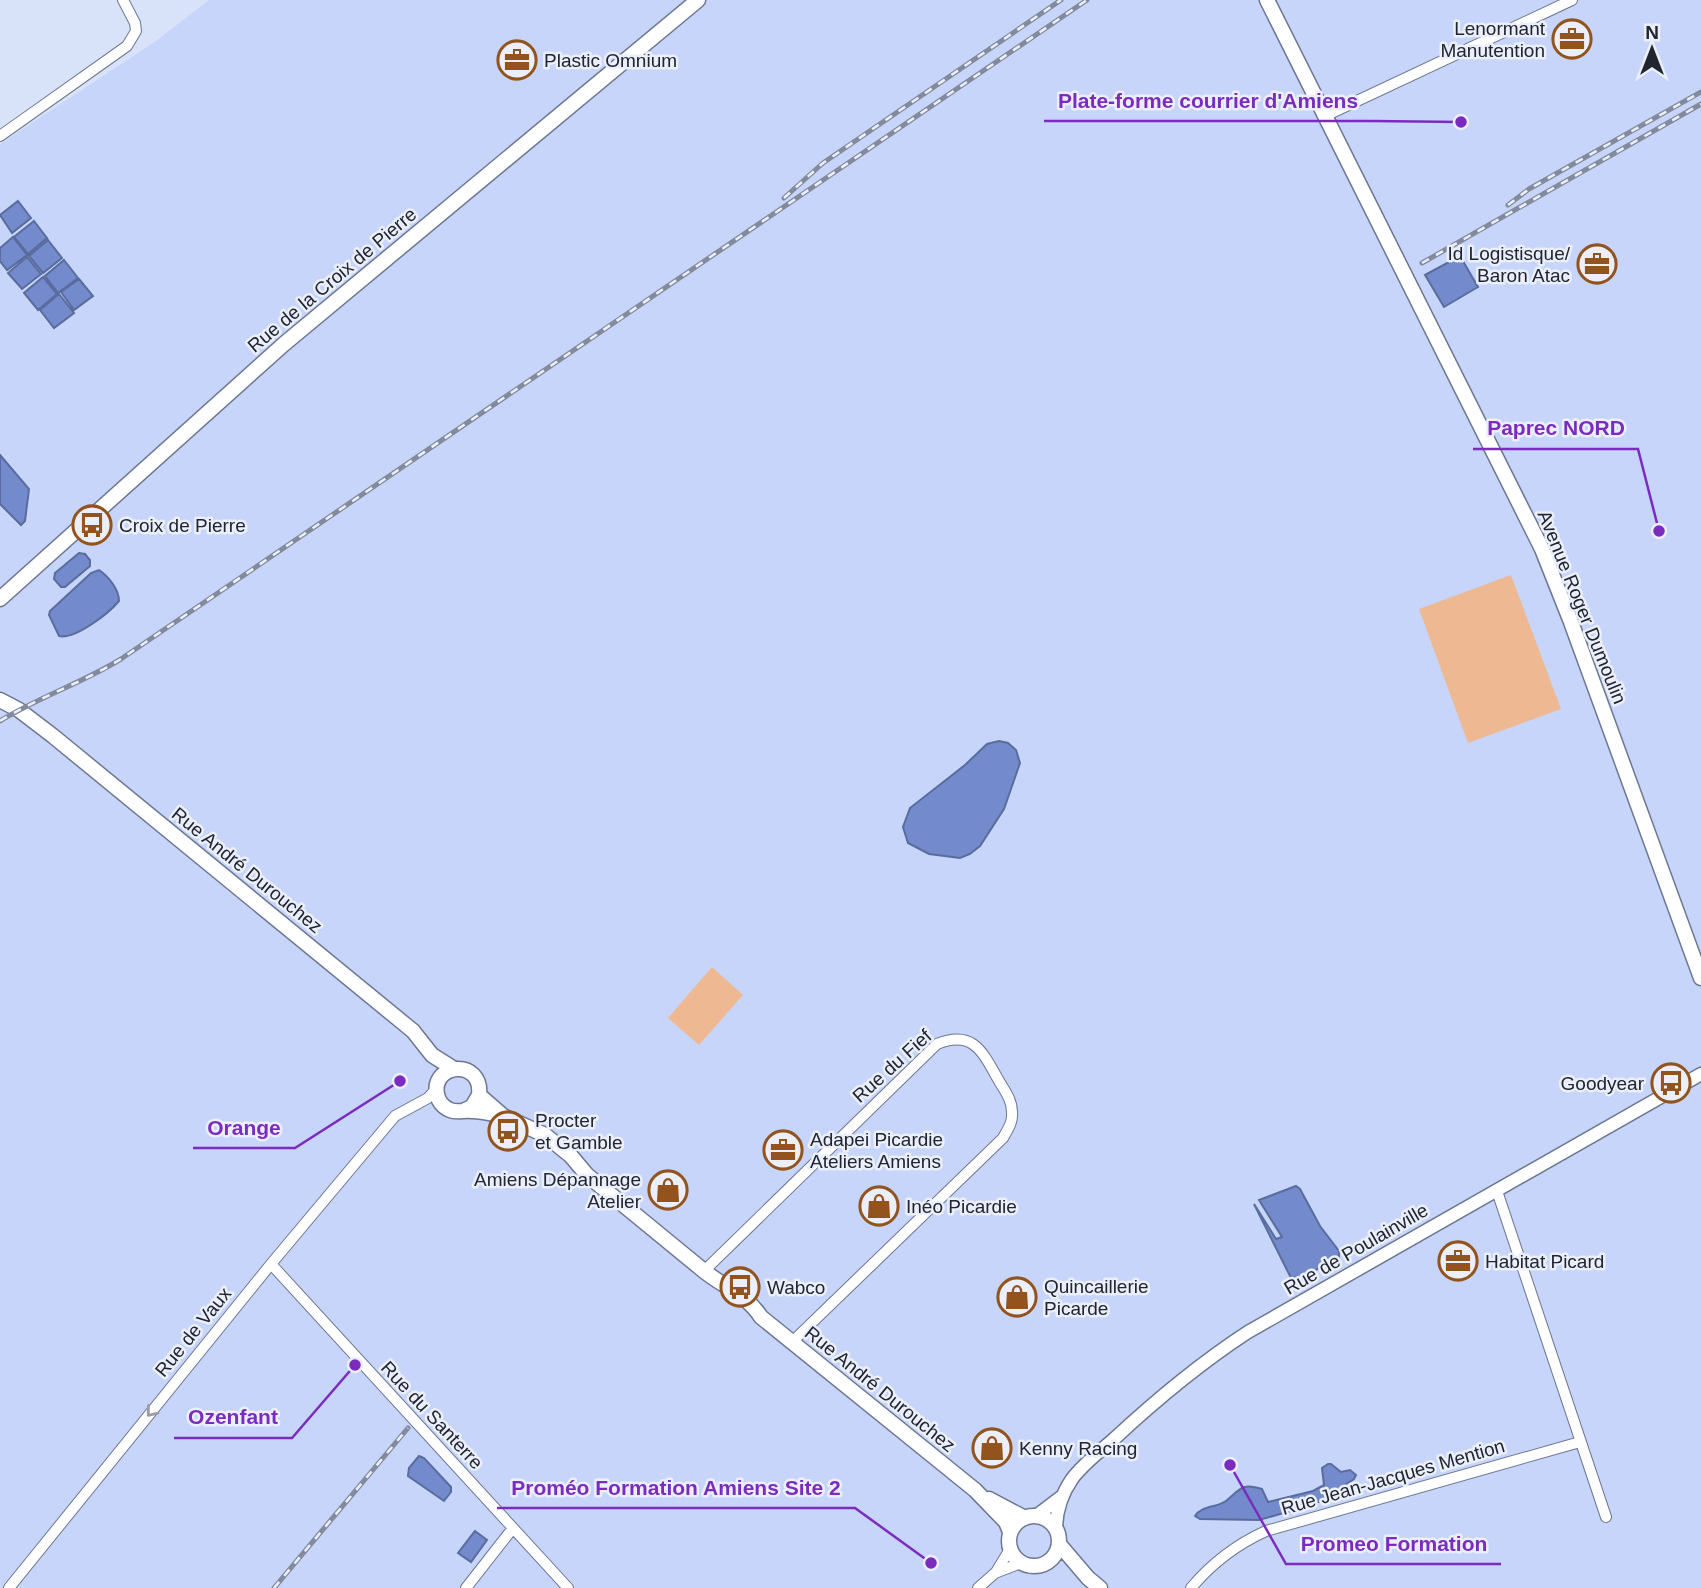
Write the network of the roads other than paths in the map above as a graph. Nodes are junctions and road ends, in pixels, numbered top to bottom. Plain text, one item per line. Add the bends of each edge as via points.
1 (123, 0) edge
2 (698, 0) edge
3 (1267, 0) edge
4 (1572, 0) edge
5 (1325, 116) junction
6 (0, 136) edge
7 (0, 599) edge
8 (0, 694) edge
9 (6, 703) edge
10 (1701, 978) edge
11 (432, 1055) junction
12 (454, 1069) junction
13 (1701, 1074) edge
14 (437, 1085) junction
15 (479, 1095) junction
16 (443, 1105) junction
17 (413, 1108) junction
18 (465, 1111) junction
19 (503, 1116) junction
20 (1497, 1191) junction
21 (271, 1264) junction
22 (704, 1271) junction
23 (792, 1342) junction
24 (1580, 1442) junction
25 (975, 1490) junction
26 (1062, 1496) junction
27 (1031, 1517) junction
28 (1606, 1517) dead end
29 (513, 1528) junction
30 (1056, 1530) junction
31 (1010, 1532) junction
32 (1059, 1545) junction
33 (1010, 1549) junction
34 (1021, 1563) junction
35 (1045, 1564) junction
36 (995, 1573) junction
37 (1088, 1578) junction
38 (9, 1588) edge
39 (466, 1588) edge
40 (568, 1588) edge
41 (978, 1588) edge
42 (1100, 1588) edge
43 (1191, 1588) edge

1 - 6 street via 136,31 127,46
2 - 7 main road, Rue de la Croix de Pierre via 284,344
3 - 5 main road, Avenue Roger Dumoulin
4 - 5 street
5 - 10 main road, Avenue Roger Dumoulin via 1542,549
8 - 9 main road, Rue André Durouchez
9 - 11 main road, Rue André Durouchez via 405,1025
11 - 12 main road, Rue André Durouchez
11 - 14 main road
12 - 14 main road
12 - 15 main road via 473,1074
13 - 20 street, Rue de Poulainville
14 - 16 main road
14 - 17 street, Rue de Vaux
15 - 18 main road
15 - 19 main road, Rue André Durouchez
16 - 17 street, Rue de Vaux
16 - 18 main road
17 - 21 street, Rue de Vaux via 395,1116
18 - 19 main road
19 - 22 main road, Rue André Durouchez via 523,1126 565,1164 587,1175
20 - 24 street
20 - 26 street, Rue de Poulainville via 1210,1357 1082,1468
21 - 29 street, Rue du Santerre
21 -> 38 street, Rue de Vaux
22 - 23 main road, Rue André Durouchez via 748,1313 761,1317
22 - 23 street, Rue du Fief via 937,1044 960,1039 981,1049 1010,1101 1013,1114 1003,1138
23 - 25 main road, Rue André Durouchez
24 - 28 street
24 - 43 street, Rue Jean-Jacques Mention via 1266,1531 1229,1551
25 - 27 main road, Rue André Durouchez
25 - 31 main road, Rue André Durouchez
26 - 27 street, Rue de Poulainville
26 - 30 street, Rue de Poulainville
27 - 30 main road via 1044,1518
27 - 31 main road
29 - 39 street
29 - 40 street, Rue du Santerre
30 - 32 main road
31 - 33 main road
32 - 35 main road
32 - 37 main road
33 - 34 main road
33 - 36 street
34 - 35 main road
34 - 36 street
35 - 37 main road via 1060,1565
36 - 41 street
37 - 42 main road

